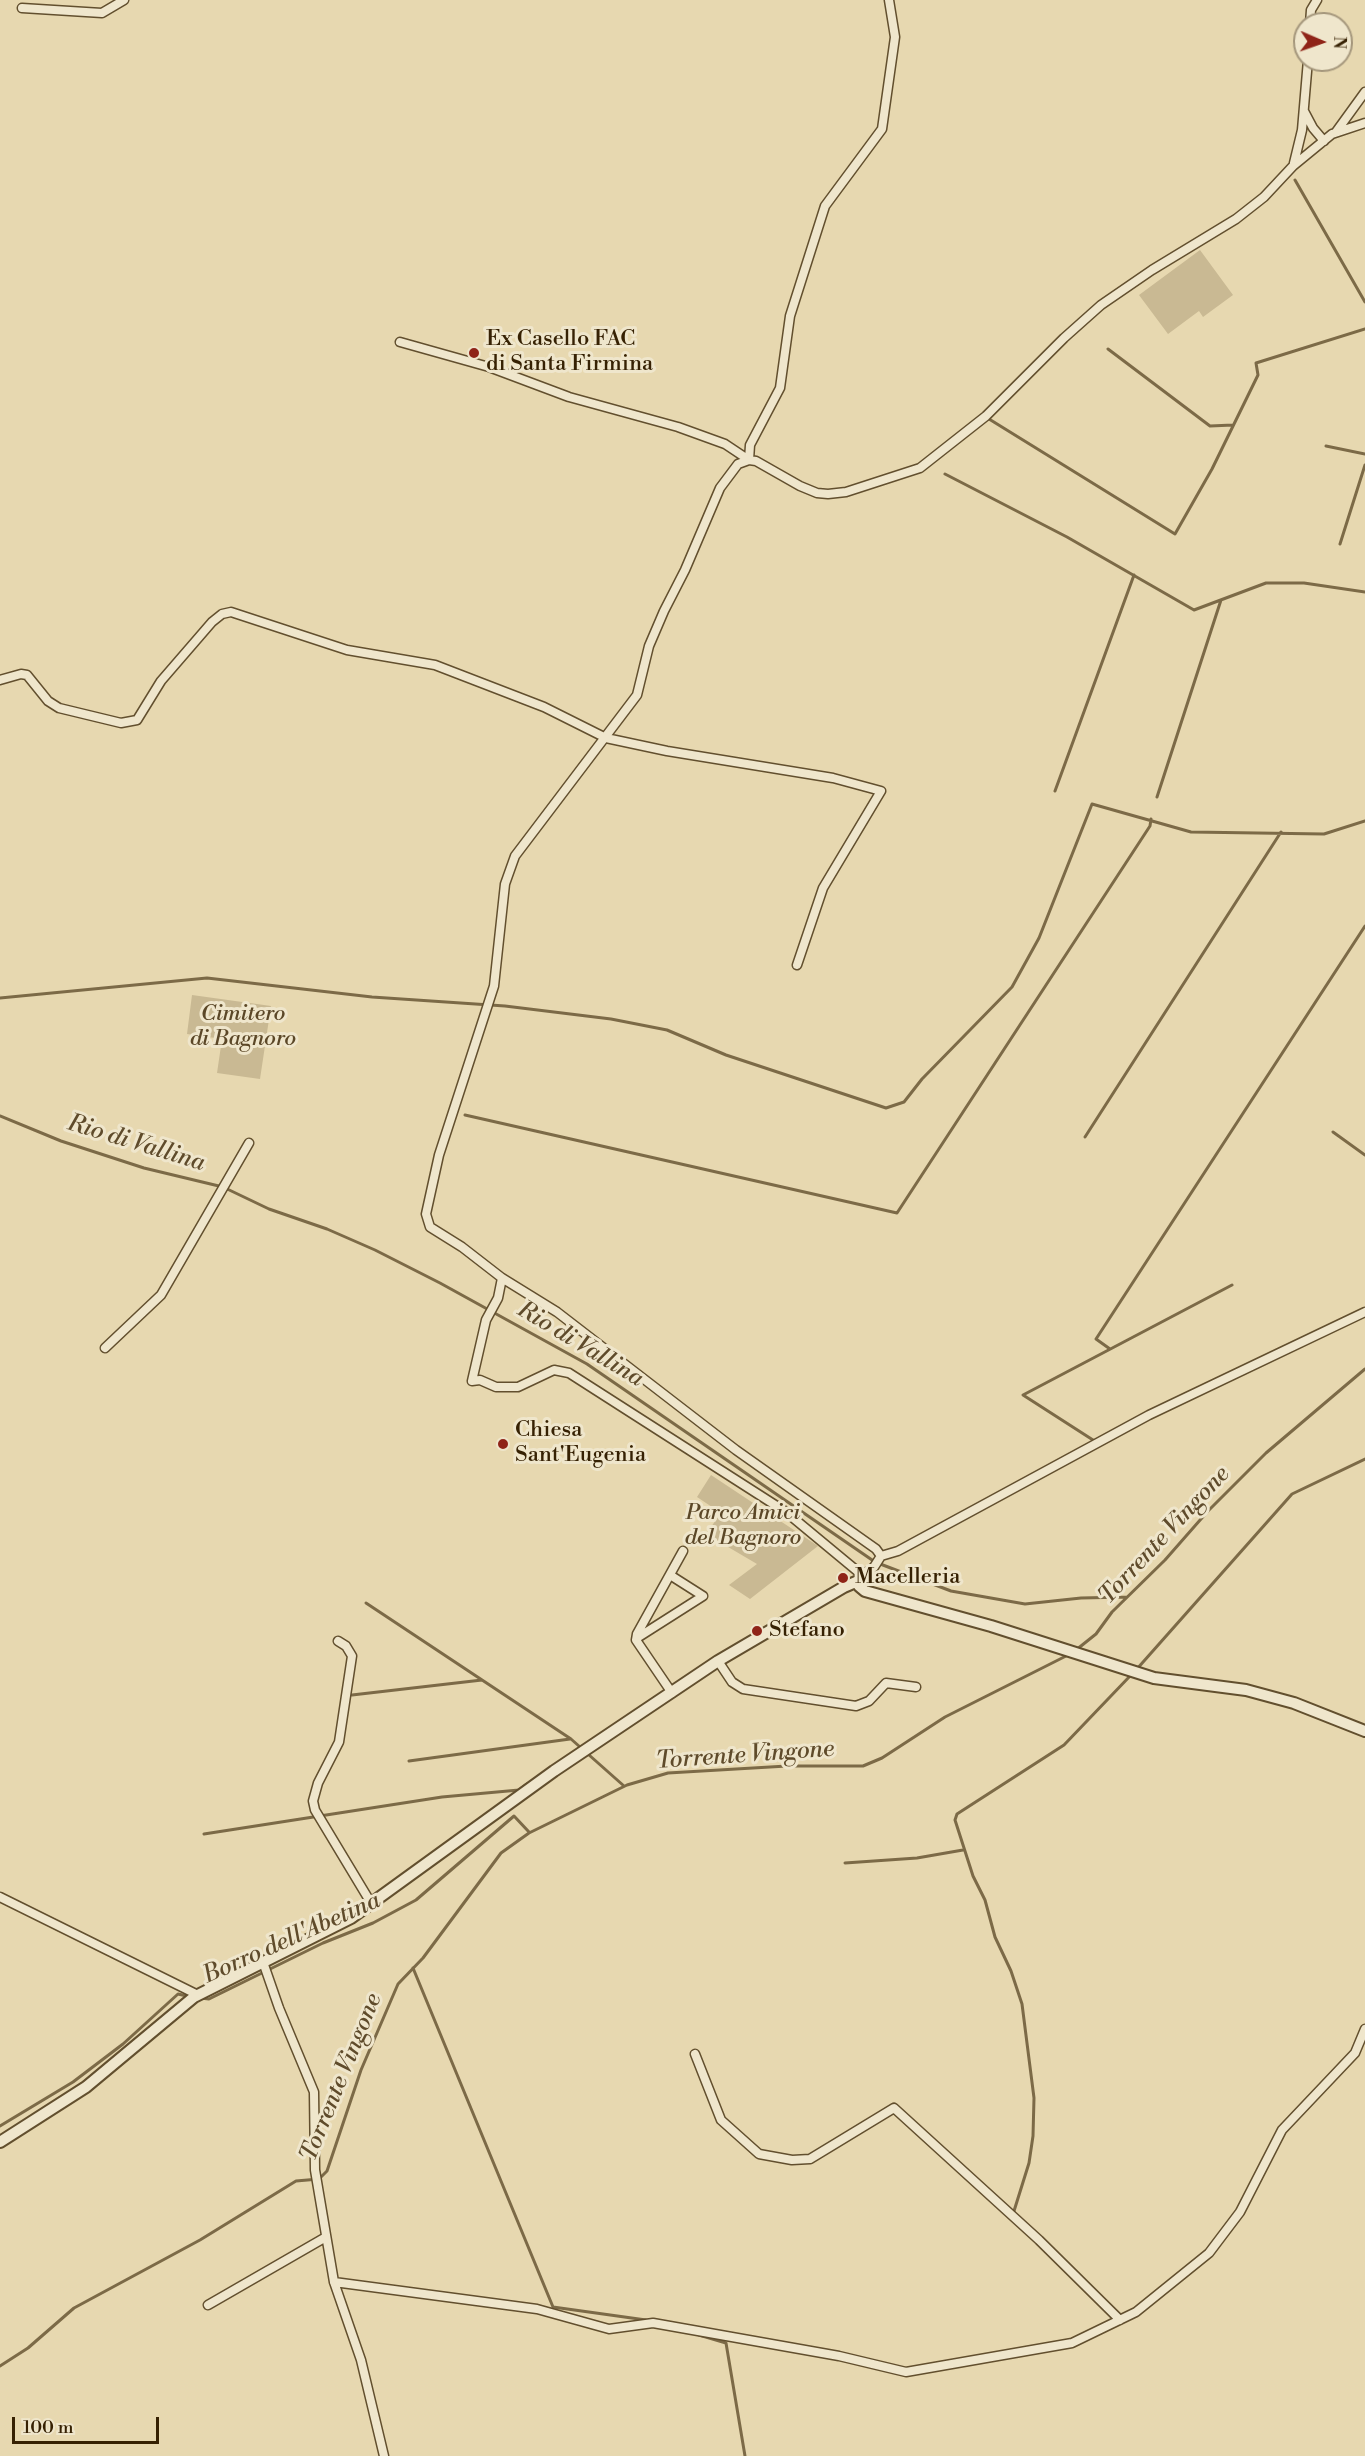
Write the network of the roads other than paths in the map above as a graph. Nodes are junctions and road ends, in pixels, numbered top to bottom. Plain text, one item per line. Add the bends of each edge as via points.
1 (124, 0) edge
2 (889, 0) edge
3 (22, 8) dead end
4 (1307, 72) edge
5 (1365, 92) edge
6 (1304, 110) junction
7 (1365, 123) edge
8 (1303, 126) junction
9 (1336, 132) junction
10 (1324, 141) junction
11 (1316, 147) junction
12 (1293, 166) junction
13 (400, 342) dead end
14 (749, 460) junction
15 (0, 680) edge
16 (606, 738) junction
17 (797, 965) dead end
18 (249, 1143) dead end
19 (502, 1278) junction
20 (1365, 1312) edge
21 (105, 1348) dead end
22 (683, 1551) dead end
23 (878, 1562) junction
24 (670, 1575) junction
25 (860, 1578) junction
26 (637, 1638) junction
27 (338, 1641) dead end
28 (718, 1661) junction
29 (916, 1687) dead end
30 (672, 1693) junction
31 (1365, 1731) edge
32 (0, 1897) edge
33 (370, 1903) junction
34 (263, 1962) junction
35 (198, 1995) junction
36 (1365, 2029) edge
37 (695, 2054) dead end
38 (0, 2142) edge
39 (326, 2237) junction
40 (334, 2283) junction
41 (208, 2305) dead end
42 (1120, 2320) junction
43 (384, 2456) edge

1 - 3 street via 102,13
2 - 14 street via 895,36 882,129 825,206 790,316 780,388 750,445
4 - 6 street
5 - 9 street
6 - 8 street
6 - 10 street
7 - 9 street
8 - 11 street via 1306,138
8 - 12 street
9 - 10 street
10 - 11 street
11 - 12 street
12 - 14 street via 1236,219 1101,305 986,416 920,468 828,494 800,486
13 - 14 street via 569,397 678,426 725,444
14 - 16 street via 738,464 720,488 649,646 637,694
15 - 16 street via 27,675 48,701 59,708 121,723 137,720 168,673 212,622 231,612 347,650 435,665 544,707
16 - 17 street via 833,778 881,791 824,888
16 - 19 street via 515,856 505,884 490,1000 440,1155 426,1214 430,1227
18 - 21 street via 161,1295
19 - 23 street via 557,1312 736,1450 876,1549
19 - 25 street via 477,1353 472,1382 518,1387 554,1370 569,1372 786,1512
20 - 23 street via 1149,1414
22 - 24 street
23 - 25 street
24 - 26 street
24 - 26 street via 703,1596
25 - 28 street
25 - 31 street via 859,1586 865,1591 1154,1678 1246,1690 1294,1703
26 - 30 street via 639,1647
27 - 33 street via 351,1656 339,1742 313,1801
28 - 29 street via 732,1682 743,1689 856,1706 868,1701 886,1683
28 - 30 street
30 - 33 street via 554,1771
32 - 35 street
33 - 34 street via 351,1918
34 - 35 street
34 - 39 street via 314,2092 315,2170
35 - 38 street via 86,2087
36 - 42 street via 1355,2053 1282,2130 1240,2212 1209,2253 1136,2312
37 - 42 street via 721,2120 759,2154 792,2160 810,2158 894,2108
39 - 40 street
39 - 41 street
40 - 42 street via 537,2308 609,2329 654,2323 906,2372 1072,2343
40 - 43 street via 361,2360

